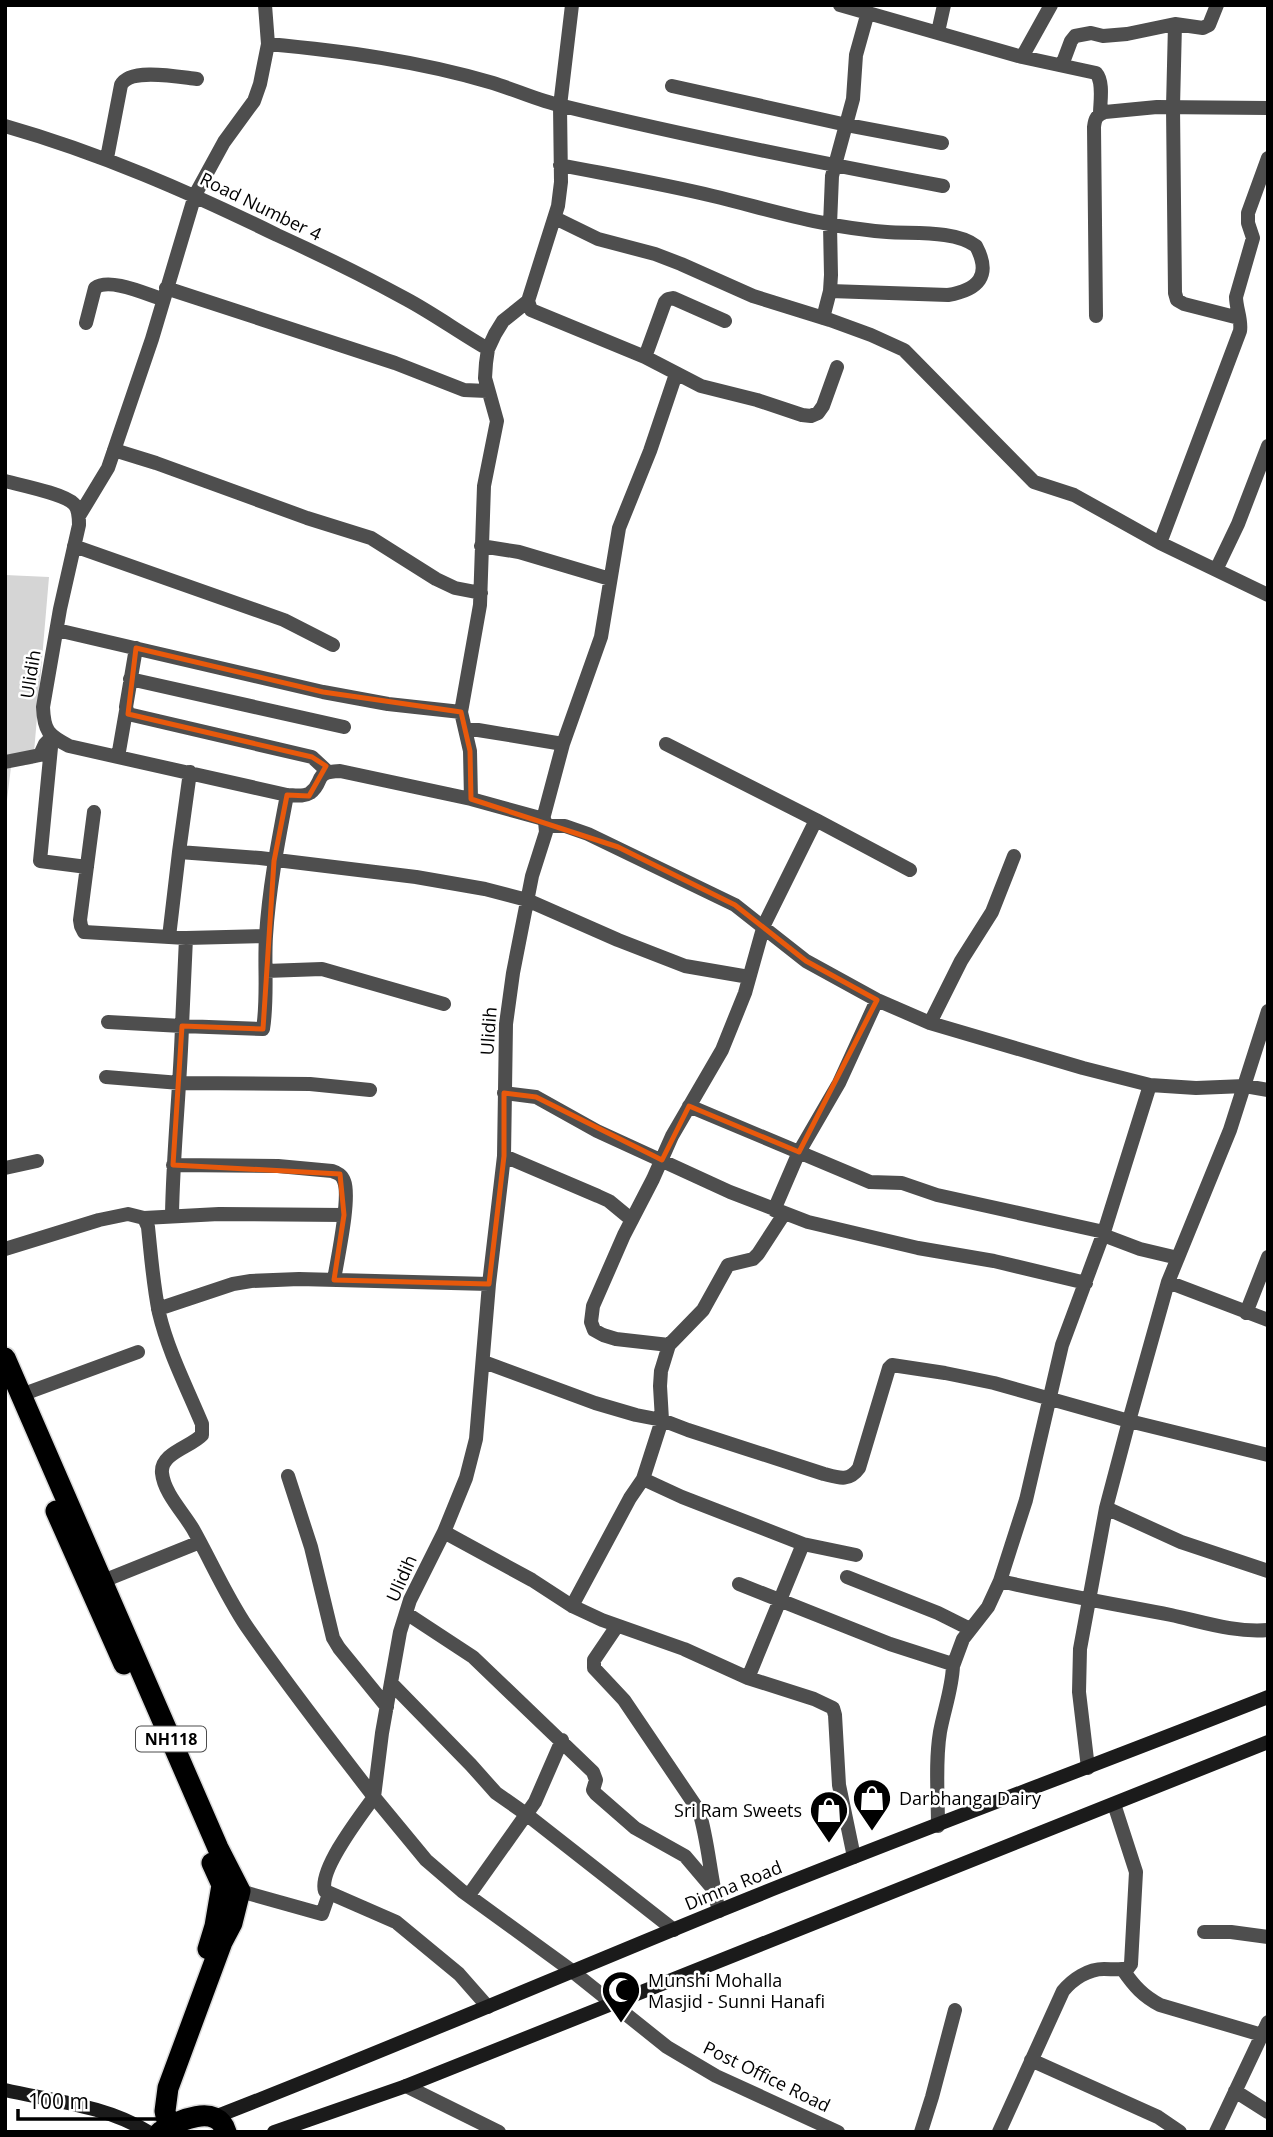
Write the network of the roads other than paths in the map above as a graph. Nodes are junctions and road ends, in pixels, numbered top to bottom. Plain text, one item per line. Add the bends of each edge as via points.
1 (265, 5) edge
2 (572, 5) edge
3 (840, 5) edge
4 (944, 5) edge
5 (1051, 5) edge
6 (1217, 5) edge
7 (868, 12) junction
8 (1175, 24) junction
9 (938, 32) junction
10 (268, 44) junction
11 (1022, 57) junction
12 (1062, 65) junction
13 (197, 79) dead end
14 (672, 86) dead end
15 (560, 106) junction
16 (1173, 107) junction
17 (1268, 108) edge
18 (1100, 114) junction
19 (847, 125) junction
20 (5, 126) edge
21 (942, 143) dead end
22 (107, 159) junction
23 (1267, 162) edge
24 (560, 166) junction
25 (835, 166) junction
26 (943, 186) dead end
27 (195, 195) junction
28 (555, 218) junction
29 (830, 225) junction
30 (830, 291) junction
31 (164, 294) junction
32 (528, 301) junction
33 (1096, 316) dead end
34 (822, 318) junction
35 (1239, 318) junction
36 (725, 321) dead end
37 (86, 323) dead end
38 (488, 349) junction
39 (645, 357) junction
40 (837, 367) dead end
41 (676, 374) junction
42 (487, 391) junction
43 (1268, 446) edge
44 (114, 450) junction
45 (1264, 466) edge
46 (5, 481) edge
47 (79, 516) junction
48 (1160, 544) junction
49 (74, 545) junction
50 (481, 546) junction
51 (1216, 570) junction
52 (610, 579) junction
53 (481, 593) junction
54 (1268, 595) edge
55 (57, 630) junction
56 (333, 645) dead end
57 (136, 648) junction
58 (130, 679) junction
59 (126, 711) junction
60 (461, 712) junction
61 (344, 727) dead end
62 (466, 730) junction
63 (52, 737) junction
64 (563, 744) junction
65 (666, 744) dead end
66 (118, 757) junction
67 (5, 762) edge
68 (327, 771) junction
69 (190, 772) junction
70 (287, 795) junction
71 (471, 799) junction
72 (94, 812) dead end
73 (816, 820) junction
74 (545, 822) junction
75 (179, 852) junction
76 (1014, 856) dead end
77 (274, 861) junction
78 (87, 867) junction
79 (910, 870) dead end
80 (527, 900) junction
81 (764, 925) junction
82 (266, 936) junction
83 (169, 937) junction
84 (186, 938) junction
85 (266, 971) junction
86 (749, 977) junction
87 (877, 1000) junction
88 (444, 1003) dead end
89 (1268, 1011) edge
90 (108, 1022) dead end
91 (930, 1023) junction
92 (182, 1026) junction
93 (106, 1077) dead end
94 (180, 1083) junction
95 (1150, 1085) junction
96 (1245, 1086) junction
97 (370, 1090) dead end
98 (1268, 1090) edge
99 (504, 1093) junction
100 (690, 1106) junction
101 (799, 1152) junction
102 (504, 1156) junction
103 (662, 1160) junction
104 (37, 1161) dead end
105 (173, 1164) junction
106 (5, 1168) edge
107 (779, 1212) junction
108 (172, 1215) junction
109 (344, 1215) junction
110 (145, 1218) junction
111 (632, 1220) junction
112 (1104, 1233) junction
113 (5, 1249) edge
114 (1268, 1257) edge
115 (1178, 1258) junction
116 (334, 1280) junction
117 (1168, 1282) junction
118 (1086, 1283) junction
119 (489, 1284) junction
120 (158, 1309) junction
121 (1246, 1313) junction
122 (1268, 1321) edge
123 (669, 1346) junction
124 (138, 1353) dead end
125 (5, 1357) edge
126 (484, 1362) junction
127 (13, 1394) edge
128 (1049, 1399) junction
129 (662, 1420) junction
130 (1129, 1421) junction
131 (1268, 1455) edge
132 (288, 1476) dead end
133 (643, 1479) junction
134 (1106, 1508) junction
135 (444, 1532) junction
136 (200, 1542) junction
137 (803, 1544) junction
138 (856, 1555) dead end
139 (1268, 1571) edge
140 (847, 1577) dead end
141 (103, 1581) junction
142 (1000, 1581) junction
143 (739, 1584) dead end
144 (779, 1601) junction
145 (1088, 1601) junction
146 (572, 1606) junction
147 (406, 1614) junction
148 (617, 1626) junction
149 (971, 1629) junction
150 (1268, 1630) edge
151 (953, 1666) junction
152 (748, 1678) junction
153 (391, 1683) junction
154 (1268, 1697) edge
155 (387, 1707) junction
156 (562, 1740) junction
157 (1268, 1742) edge
158 (1088, 1768) junction
159 (374, 1797) junction
160 (1114, 1804) junction
161 (526, 1814) junction
162 (938, 1826) junction
163 (854, 1857) junction
164 (231, 1888) junction
165 (713, 1889) junction
166 (329, 1894) junction
167 (468, 1895) junction
168 (719, 1911) junction
169 (674, 1930) junction
170 (1204, 1932) dead end
171 (1268, 1937) edge
172 (1123, 1970) junction
173 (572, 1971) junction
174 (612, 2003) junction
175 (488, 2007) junction
176 (955, 2010) dead end
177 (1265, 2028) edge
178 (1031, 2060) junction
179 (406, 2086) junction
180 (5, 2090) edge
181 (1236, 2091) junction
182 (1268, 2112) edge
183 (221, 2124) edge
184 (159, 2130) edge
185 (274, 2132) edge
186 (499, 2132) edge
187 (838, 2132) edge
188 (921, 2132) edge
189 (999, 2132) edge
190 (1180, 2132) edge
191 (1216, 2132) edge

1 - 10 street
2 - 15 street
3 - 7 street
4 - 9 street
5 - 11 street
6 - 8 street via 1209,25 1203,28
7 - 9 street
7 - 19 street via 856,55
8 - 12 street via 1127,34 1075,36
8 - 16 street
9 - 11 street
10 - 15 street via 340,50 433,68
10 - 27 street via 254,101
11 - 12 street
12 - 18 street via 1099,77
13 - 22 street via 141,74 124,80
14 - 19 street
15 - 24 street
15 - 25 street
16 - 17 street
16 - 18 street
16 - 35 street via 1177,300
18 - 33 street via 1094,127
19 - 21 street
19 - 25 street
20 - 22 street, Road Number 4
22 - 27 street, Road Number 4
23 - 35 street via 1248,213 1253,238 1236,297
24 - 28 street
24 - 29 street
25 - 26 street
25 - 29 street
27 - 31 street
27 - 38 street, Road Number 4 via 373,281
28 - 32 street
28 - 34 street via 598,239 655,254 753,296
29 - 30 street
29 - 30 street via 959,238 976,246 983,265 982,275 971,289 948,295
30 - 34 street
31 - 37 street via 99,285
31 - 42 street via 395,363 458,389
31 - 44 street
32 - 38 street via 503,321
32 - 39 street via 531,310 539,314
34 - 48 street via 904,350 1034,482 1074,495
35 - 48 street via 1240,331
36 - 39 street via 668,299
38 - 42 street
39 - 41 street
40 - 41 street via 822,406 811,416 713,390
41 - 52 street, Ulidih via 619,528
42 - 50 street via 497,421 484,486
43 - 45 street
44 - 47 street via 102,481
44 - 53 street via 371,538 436,579
45 - 51 street
46 - 47 street via 66,498 76,505
47 - 49 street, Ulidih
48 - 51 street
49 - 55 street, Ulidih
49 - 56 street via 284,620
50 - 52 street via 519,552
50 - 53 street
51 - 54 street
52 - 64 street, Ulidih via 601,637
53 - 60 street
55 - 57 street
55 - 63 street, Ulidih via 43,707 44,723
57 - 58 street
57 - 60 street via 324,692
58 - 59 street
58 - 61 street
59 - 66 street
59 - 68 street via 312,757
60 - 62 street
62 - 64 street
62 - 71 street
63 - 66 street via 69,746
63 - 67 street via 40,755
63 - 78 street via 40,861
64 - 74 street, Ulidih
65 - 73 street
66 - 69 street
68 - 70 street via 312,792
68 - 71 street
69 - 70 street
69 - 75 street
70 - 77 street
71 - 74 street
72 - 78 street
73 - 79 street
73 - 81 street
74 - 80 street, Ulidih
74 - 81 street via 618,847 735,905
75 - 77 street
75 - 83 street
76 - 91 street via 992,912
77 - 80 street via 463,884
77 - 82 street
78 - 83 street via 80,920 84,932
80 - 86 street via 685,967
80 - 99 street, Ulidih via 506,1024
81 - 86 street
81 - 87 street via 806,961
82 - 84 street
82 - 85 street
83 - 84 street
84 - 92 street
85 - 88 street via 322,969
85 - 92 street via 263,1029
86 - 100 street via 722,1050
87 - 91 street
87 - 101 street via 839,1083
89 - 96 street
90 - 92 street
91 - 95 street
92 - 94 street
93 - 94 street
94 - 97 street via 310,1084
94 - 105 street
95 - 96 street
95 - 112 street
96 - 98 street
96 - 115 street
99 - 102 street, Ulidih
99 - 103 street via 536,1097
100 - 101 street
100 - 103 street
101 - 107 street
101 - 112 street via 870,1182 902,1184
102 - 111 street via 609,1201
102 - 119 street, Ulidih
103 - 107 street
103 - 111 street
104 - 106 street
105 - 108 street
105 - 109 street via 332,1171 344,1180
107 - 118 street via 906,1245
107 - 123 street via 753,1259 728,1265 703,1310
108 - 109 street
108 - 110 street
109 - 116 street
110 - 113 street via 118,1216
110 - 120 street
111 - 123 street via 593,1306 591,1322 603,1335
112 - 115 street via 1140,1249
112 - 118 street
114 - 121 street
115 - 117 street
116 - 119 street
116 - 120 street via 233,1284
117 - 121 street
117 - 130 street
118 - 128 street via 1062,1346
119 - 126 street, Ulidih
120 - 136 street via 202,1424 202,1435 169,1456 162,1474
121 - 122 street
123 - 129 street via 660,1379
124 - 127 street
125 - 127 highway, NH118
126 - 129 street via 595,1403
126 - 135 street, Ulidih via 470,1465
127 - 141 highway, NH118
127 - 164 highway, NH118 via 97,1606
128 - 129 street via 945,1373 889,1367 859,1468 845,1479
128 - 130 street
128 - 142 street via 1026,1500
129 - 133 street
130 - 131 street
130 - 134 street
132 - 155 street via 333,1638
133 - 137 street
133 - 146 street
134 - 139 street via 1181,1542
134 - 145 street
135 - 146 street
135 - 147 street, Ulidih
136 - 141 street
136 - 159 street via 245,1624
137 - 138 street
137 - 144 street
140 - 149 street
141 - 164 highway, NH118
142 - 145 street
142 - 149 street
143 - 144 street
144 - 151 street
144 - 152 street
145 - 150 street via 1240,1630
145 - 158 street via 1079,1673
146 - 148 street
147 - 153 street, Ulidih
147 - 156 street via 472,1657
148 - 152 street
148 - 165 street via 594,1660 594,1668 624,1700 699,1811
149 - 151 street
151 - 162 street via 939,1748
152 - 163 street via 833,1709 839,1784
153 - 155 street, Ulidih
153 - 161 street via 496,1793
154 - 158 street, Dimna Road
155 - 159 street, Ulidih
156 - 161 street
156 - 165 street via 596,1775 596,1794 635,1828 685,1856
157 - 160 street
158 - 162 street, Dimna Road
159 - 166 street via 340,1845 323,1885
159 - 167 street via 426,1860
160 - 172 street via 1137,1883 1133,1958
160 - 174 street
161 - 167 street
161 - 169 street
162 - 163 street, Dimna Road
163 - 168 street, Dimna Road
164 - 166 street via 322,1914
164 - 184 highway via 232,1923 168,2088
165 - 168 street
166 - 175 street via 396,1922 459,1974
167 - 173 street
168 - 169 street, Dimna Road
169 - 173 street, Dimna Road
170 - 171 street
172 - 177 street via 1136,1989 1153,2001
172 - 178 street via 1095,1970 1071,1982
173 - 174 street, Post Office Road
173 - 175 street, Dimna Road
174 - 179 street
174 - 187 street, Post Office Road via 667,2047 716,2076
175 - 183 street, Dimna Road
176 - 188 street
177 - 181 street
178 - 189 street
178 - 190 street via 1158,2117
179 - 185 street
179 - 186 street
180 - 184 street
181 - 182 street
181 - 191 street
183 - 184 highway via 205,2115

